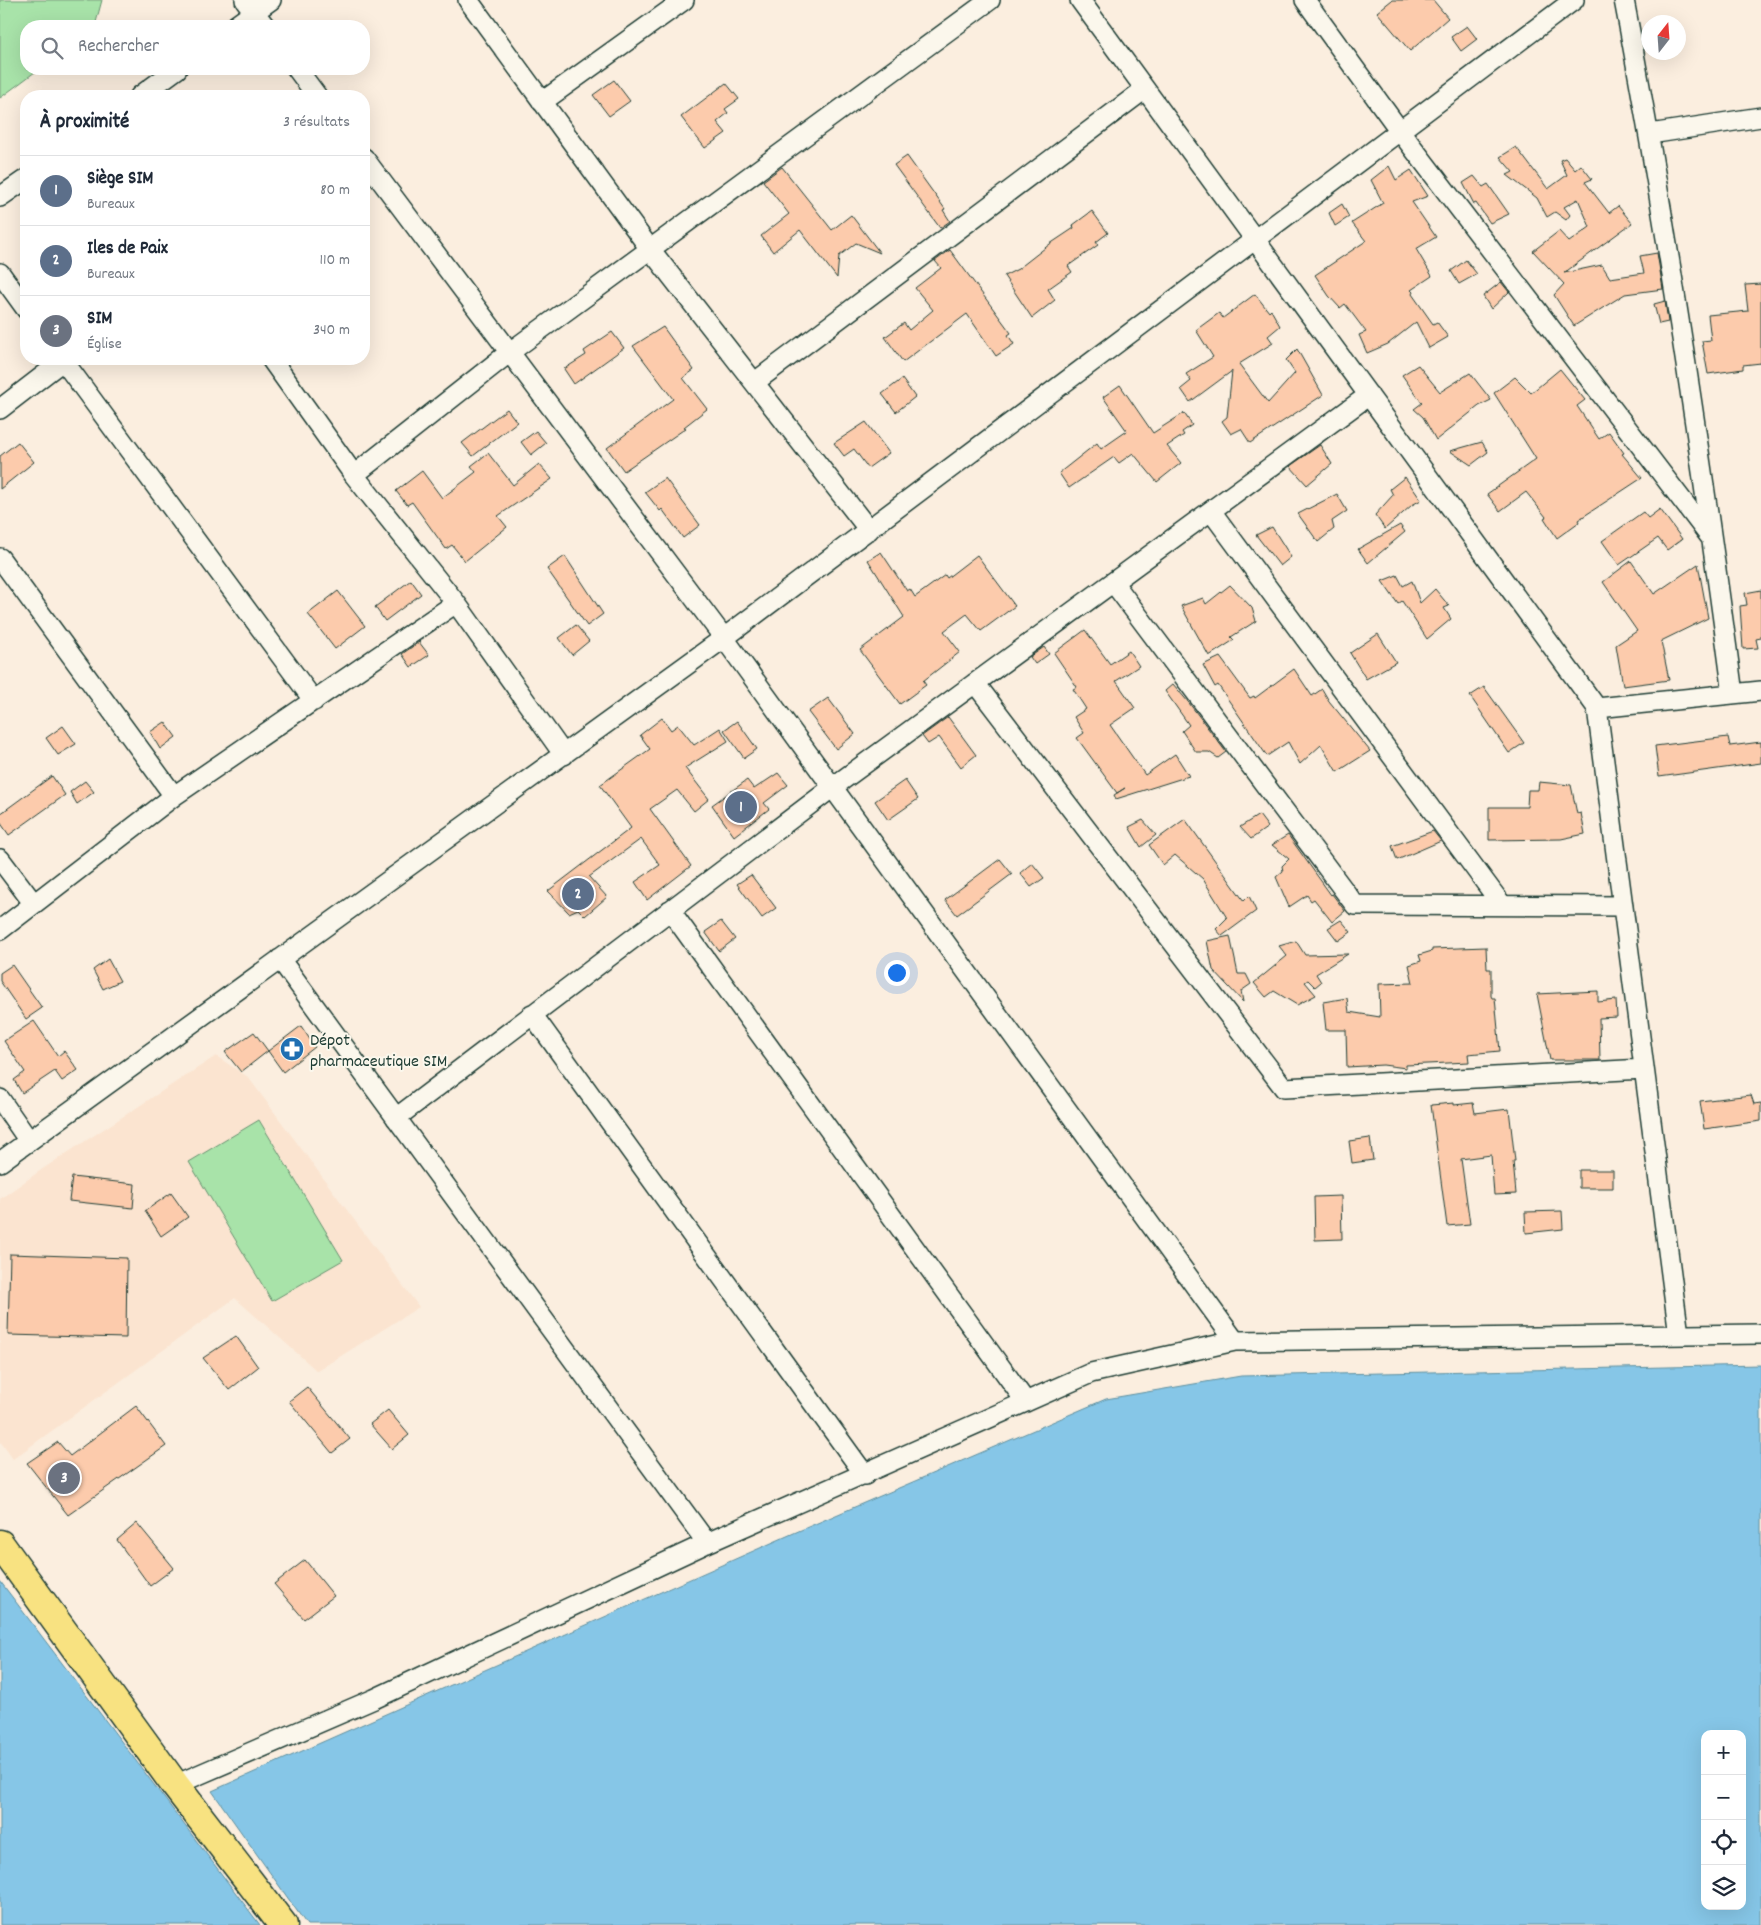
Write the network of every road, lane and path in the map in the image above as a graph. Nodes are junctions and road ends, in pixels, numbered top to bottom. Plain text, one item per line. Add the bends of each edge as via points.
1 (271, 0) edge
2 (468, 0) edge
3 (684, 0) edge
4 (990, 0) edge
5 (1080, 0) edge
6 (1306, 0) edge
7 (1574, 0) edge
8 (1624, 0) edge
9 (255, 13) edge
10 (244, 20) edge
11 (169, 75) edge
12 (301, 75) edge
13 (1145, 89) junction
14 (148, 90) edge
15 (313, 90) edge
16 (542, 102) junction
17 (1761, 116) edge
18 (1400, 131) junction
19 (1650, 134) junction
20 (370, 166) edge
21 (20, 183) edge
22 (0, 198) edge
23 (1255, 240) junction
24 (650, 249) junction
25 (0, 273) edge
26 (20, 301) edge
27 (510, 352) junction
28 (55, 365) edge
29 (67, 365) edge
30 (275, 365) edge
31 (755, 382) junction
32 (1369, 396) junction
33 (0, 408) edge
34 (354, 475) junction
35 (1211, 511) junction
36 (869, 530) junction
37 (1713, 539) junction
38 (0, 558) edge
39 (1113, 582) junction
40 (456, 603) junction
41 (724, 638) junction
42 (975, 683) junction
43 (1761, 691) edge
44 (1733, 694) junction
45 (314, 701) junction
46 (1597, 708) junction
47 (564, 754) junction
48 (833, 787) junction
49 (174, 796) junction
50 (0, 859) edge
51 (34, 904) junction
52 (1502, 905) junction
53 (1623, 906) junction
54 (670, 910) junction
55 (0, 930) edge
56 (280, 959) junction
57 (532, 1014) junction
58 (1644, 1069) junction
59 (0, 1100) edge
60 (396, 1118) junction
61 (30, 1140) junction
62 (0, 1162) edge
63 (1761, 1334) edge
64 (1679, 1335) junction
65 (1235, 1341) junction
66 (1026, 1402) junction
67 (865, 1475) junction
68 (0, 1544) edge
69 (707, 1544) junction
70 (175, 1785) junction
71 (283, 1925) edge

1 - 9 street
2 - 16 street
3 - 16 street
4 - 24 street
5 - 13 street
6 - 18 street
7 - 18 street
8 - 19 street
9 - 10 street
11 - 14 street
12 - 15 street
13 - 23 street
13 - 31 street
16 - 24 street
17 - 19 street
18 - 23 street
18 - 37 street
19 - 37 street
20 - 27 street
21 - 22 street
23 - 32 street
23 - 36 street
24 - 27 street
24 - 31 street
25 - 26 street
27 - 34 street
27 - 41 street
28 - 33 street
29 - 45 street
30 - 34 street
31 - 36 street
32 - 35 street
32 - 46 street
34 - 40 street
35 - 39 street
35 - 52 street
36 - 41 street
37 - 44 street
38 - 49 street
39 - 42 street
39 - 52 street via 1355,905
40 - 45 street
40 - 47 street
41 - 47 street
41 - 48 street
42 - 48 street
42 - 58 street via 1284,1088
43 - 44 street
44 - 46 street
45 - 49 street
46 - 53 street
47 - 56 street
48 - 54 street
48 - 65 street
49 - 51 street
50 - 51 street
51 - 55 street
52 - 53 street
53 - 58 street
54 - 57 street
54 - 66 street
56 - 60 street
56 - 61 street
57 - 60 street
57 - 67 street
58 - 64 street
59 - 61 street
60 - 69 street
61 - 62 street
63 - 64 street
64 - 65 street
65 - 66 street via 1091,1373
66 - 67 street
67 - 69 street
68 - 70 highway
69 - 70 street via 374,1699
70 - 71 highway

